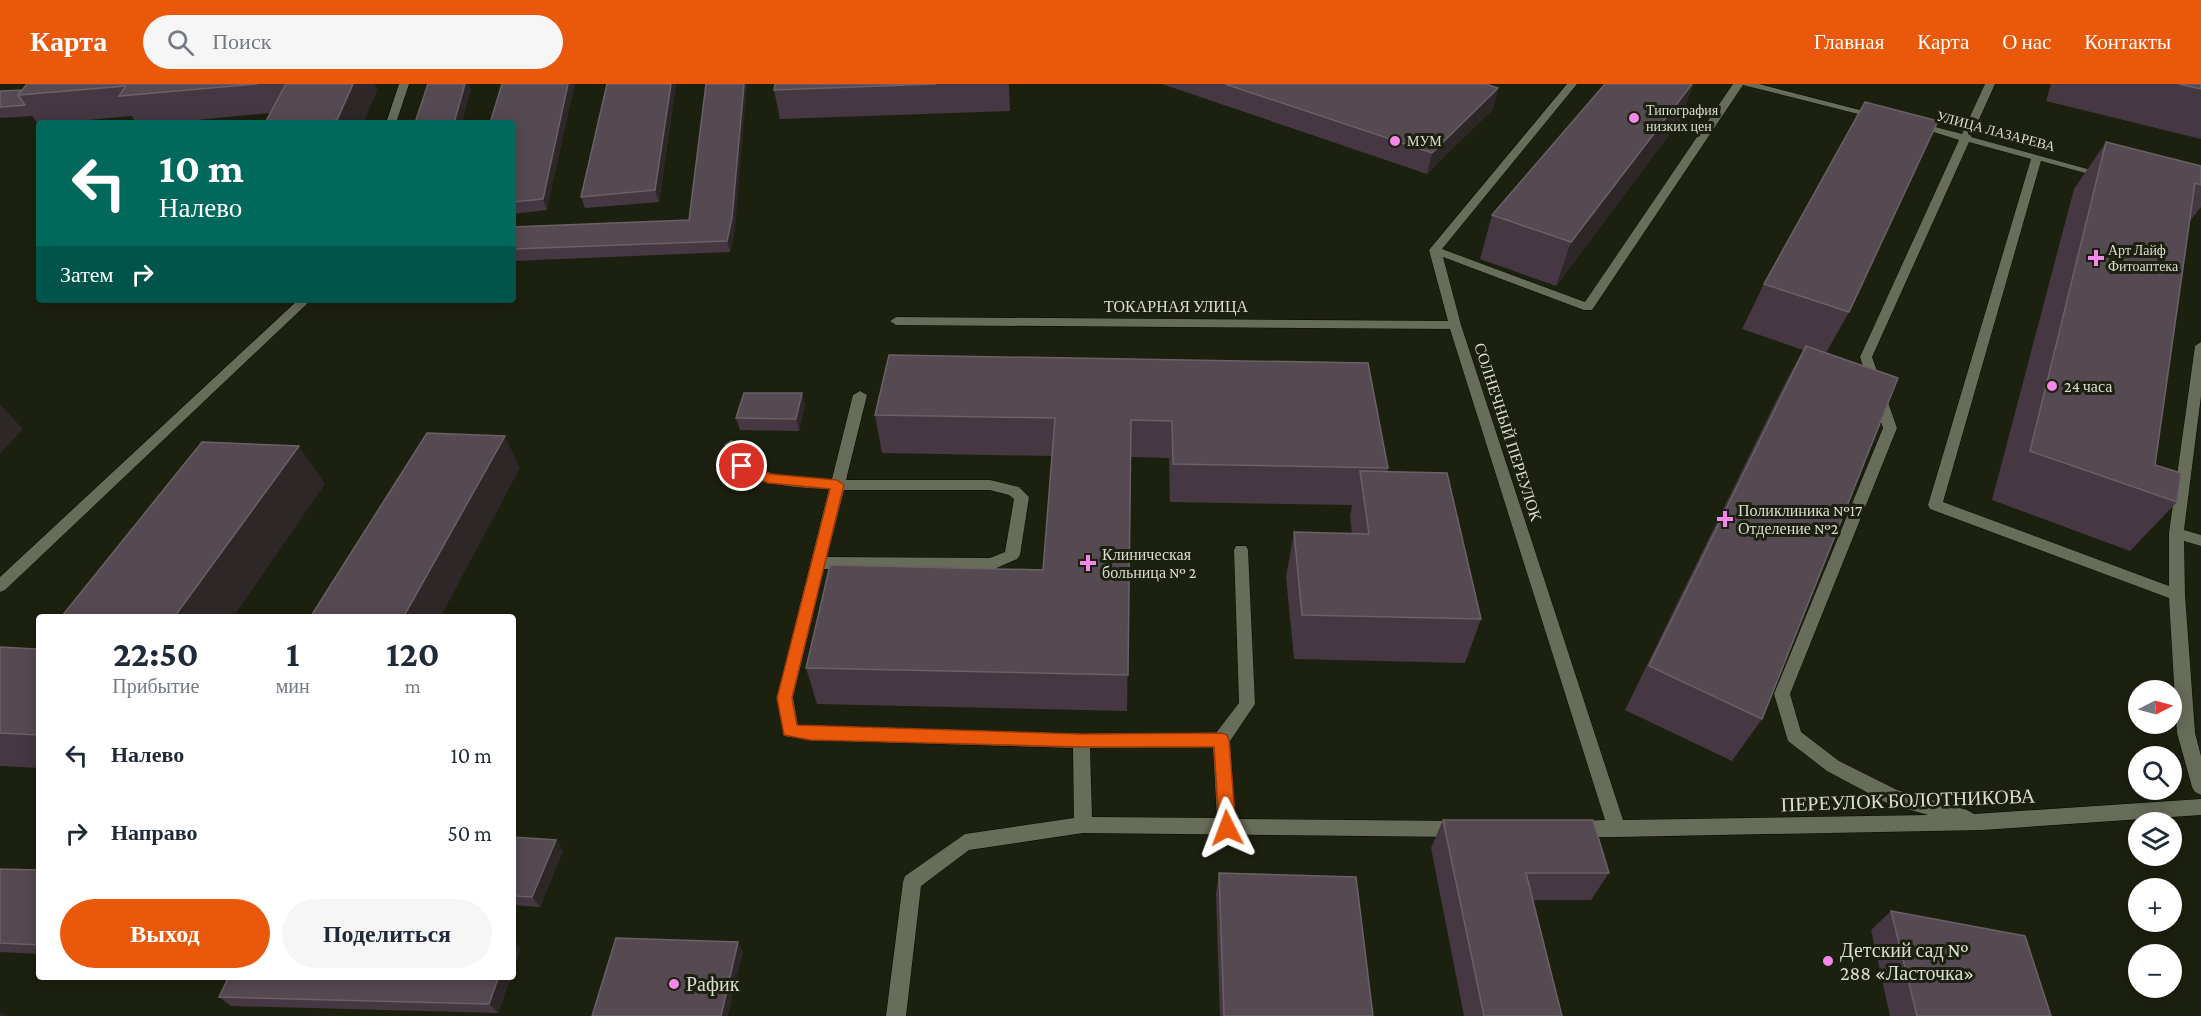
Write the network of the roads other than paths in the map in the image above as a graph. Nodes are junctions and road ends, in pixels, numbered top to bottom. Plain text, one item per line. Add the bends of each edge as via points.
1 (404, 84) edge
2 (1572, 84) edge
3 (1738, 84) edge
4 (1747, 84) edge
5 (1990, 84) edge
6 (1884, 118) edge
7 (392, 120) edge
8 (1907, 123) edge
9 (1965, 137) junction
10 (2037, 157) junction
11 (2114, 178) edge
12 (1435, 250) junction
13 (302, 303) edge
14 (896, 321) dead end
15 (1455, 325) junction
16 (2201, 346) edge
17 (860, 395) dead end
18 (731, 444) dead end
19 (837, 485) junction
20 (2176, 532) junction
21 (2201, 541) edge
22 (1241, 550) dead end
23 (818, 563) junction
24 (0, 586) edge
25 (2177, 594) junction
26 (1221, 740) junction
27 (1081, 741) junction
28 (2201, 787) edge
29 (2201, 807) edge
30 (1982, 822) junction
31 (1083, 825) junction
32 (1227, 828) junction
33 (1475, 829) edge
34 (1558, 829) edge
35 (1617, 829) junction
36 (896, 1016) edge

1 - 7 street
2 - 12 street
3 - 12 street via 1588,306
4 - 6 street
5 - 9 street
8 - 9 street, УЛИЦА ЛАЗАРЕВА
9 - 10 street, УЛИЦА ЛАЗАРЕВА
9 - 30 street via 1866,357 1890,428 1782,694 1794,736 1833,766 1893,798
10 - 11 street, УЛИЦА ЛАЗАРЕВА
10 - 25 street via 1935,505
12 - 15 street, СОЛНЕЧНЫЙ ПЕРЕУЛОК
13 - 24 street
14 - 15 street, ТОКАРНАЯ УЛИЦА
15 - 35 street, СОЛНЕЧНЫЙ ПЕРЕУЛОК
16 - 20 street
17 - 19 street
18 - 19 street via 742,466 768,479
19 - 23 street
19 - 23 street via 990,485 1014,492 1022,497 1012,555 980,566
20 - 21 street
20 - 25 street
22 - 26 street via 1247,704
23 - 27 street via 784,698 790,731
25 - 28 street via 2186,733
26 - 27 street
26 - 32 street
27 - 31 street
29 - 30 street, ПЕРЕУЛОК БОЛОТНИКОВА
30 - 35 street, ПЕРЕУЛОК БОЛОТНИКОВА
31 - 32 street
31 - 36 street via 965,842 912,882
32 - 33 street
34 - 35 street, ПЕРЕУЛОК БОЛОТНИКОВА

